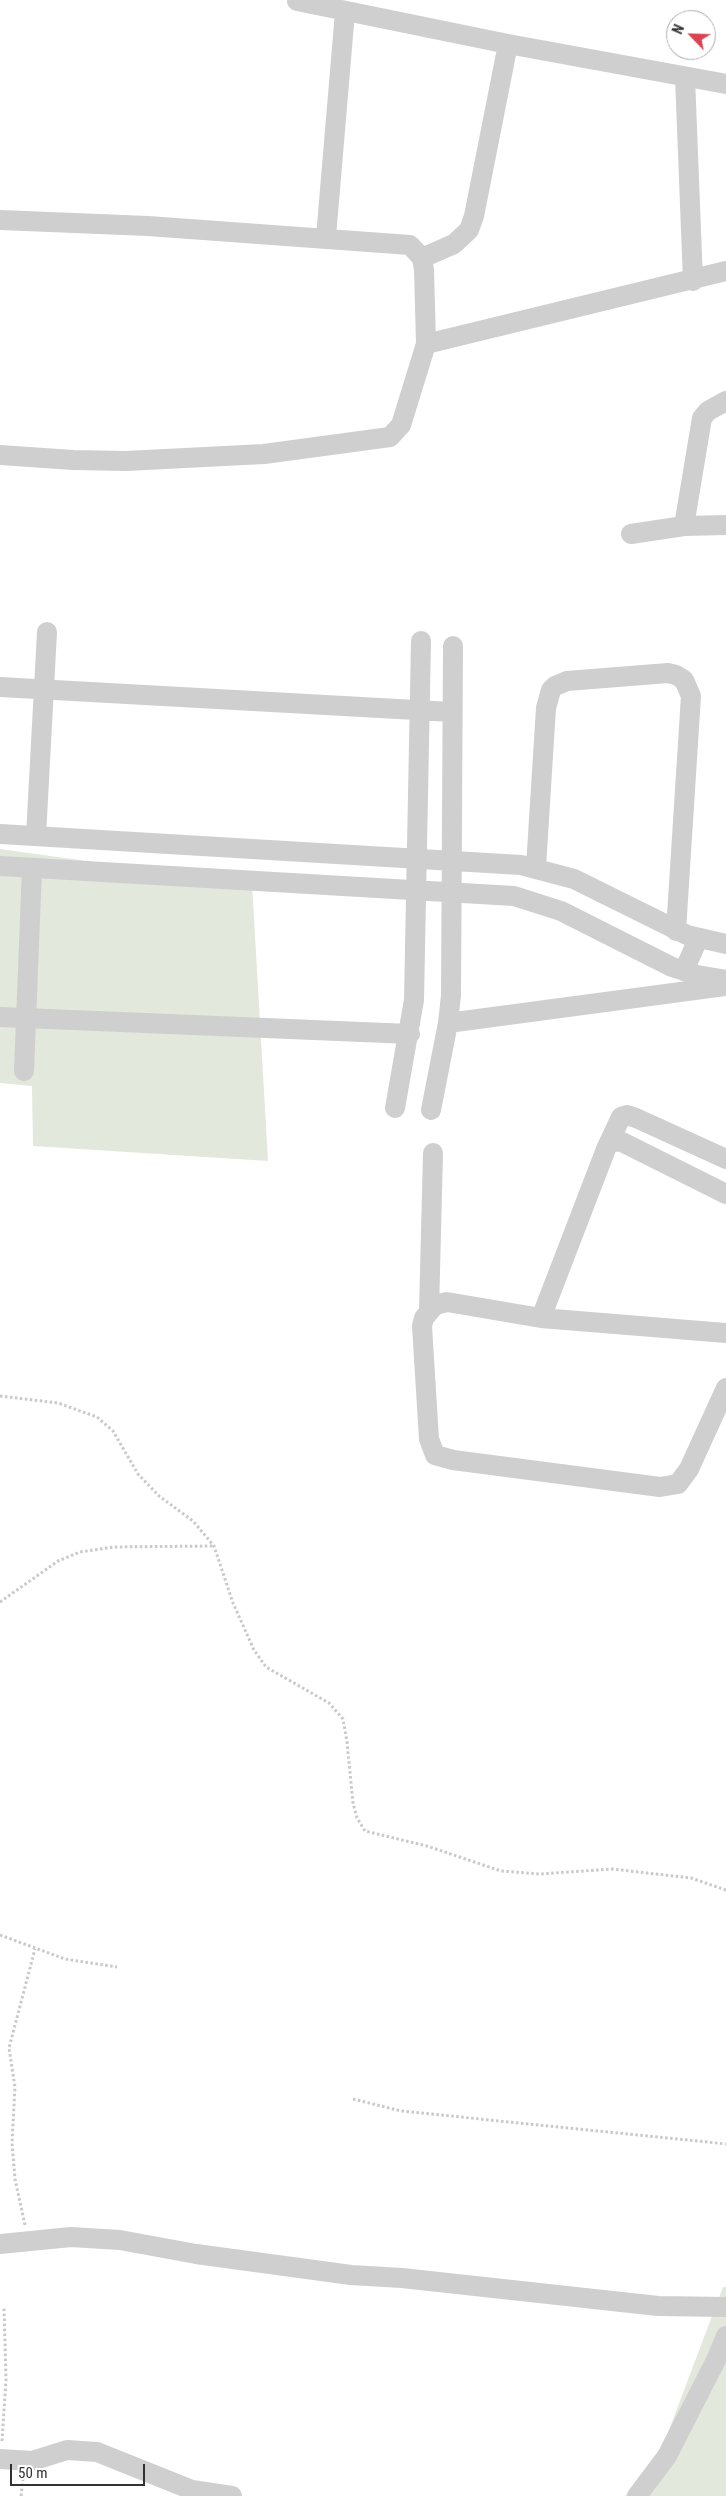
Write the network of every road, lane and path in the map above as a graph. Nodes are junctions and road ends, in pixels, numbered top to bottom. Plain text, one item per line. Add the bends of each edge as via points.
1 (297, 1) dead end
2 (345, 12) junction
3 (508, 44) junction
4 (685, 77) junction
5 (726, 84) edge
6 (0, 220) edge
7 (326, 238) junction
8 (422, 258) junction
9 (726, 272) edge
10 (692, 281) junction
11 (426, 344) junction
12 (726, 401) edge
13 (0, 454) edge
14 (684, 526) junction
15 (726, 526) edge
16 (631, 534) dead end
17 (47, 632) dead end
18 (421, 641) dead end
19 (453, 646) dead end
20 (0, 687) edge
21 (44, 689) junction
22 (419, 710) junction
23 (452, 712) junction
24 (0, 834) edge
25 (36, 836) junction
26 (415, 858) junction
27 (451, 860) junction
28 (0, 866) edge
29 (32, 868) junction
30 (536, 868) junction
31 (415, 889) junction
32 (451, 891) junction
33 (671, 928) junction
34 (698, 939) junction
35 (726, 944) edge
36 (650, 955) junction
37 (684, 971) junction
38 (726, 980) edge
39 (726, 986) edge
40 (0, 1017) edge
41 (26, 1018) junction
42 (448, 1023) junction
43 (410, 1034) junction
44 (24, 1071) dead end
45 (395, 1108) dead end
46 (431, 1110) dead end
47 (649, 1124) junction
48 (611, 1141) junction
49 (638, 1150) junction
50 (433, 1153) dead end
51 (726, 1159) edge
52 (726, 1194) edge
53 (429, 1312) junction
54 (541, 1318) junction
55 (726, 1333) edge
56 (726, 1388) edge
57 (0, 1396) edge
58 (214, 1546) junction
59 (0, 1602) edge
60 (726, 1890) edge
61 (0, 1935) edge
62 (35, 1949) junction
63 (117, 1968) dead end
64 (352, 2099) dead end
65 (726, 2144) edge
66 (28, 2240) junction
67 (0, 2244) edge
68 (726, 2307) edge
69 (4, 2308) dead end
70 (726, 2336) edge
71 (721, 2361) edge
72 (1, 2459) edge
73 (232, 2496) edge
74 (637, 2496) edge

1 - 2 street
2 - 3 street
2 - 7 street
3 - 4 street
3 - 8 street via 469,230 454,244
4 - 5 street
4 - 10 street
6 - 7 street
7 - 8 street via 410,245
8 - 11 street
9 - 10 street
10 - 11 street
11 - 13 street via 401,425 390,437 264,454 126,461
12 - 14 street via 702,418
14 - 15 street
14 - 16 street
17 - 21 street
18 - 22 street
19 - 23 street
20 - 21 street
21 - 22 street
21 - 25 street
22 - 23 street
22 - 26 street
23 - 27 street
24 - 25 street
25 - 26 street
26 - 27 street
26 - 31 street
27 - 30 street
27 - 32 street
28 - 29 street
29 - 31 street
29 - 41 street
30 - 33 street via 574,879
30 - 33 street via 546,708 551,690 567,681 676,675 689,687 691,704
31 - 32 street
31 - 43 street via 415,982
32 - 36 street via 506,895 546,905
32 - 42 street
33 - 34 street
33 - 36 street
34 - 35 street
34 - 37 street
36 - 37 street
37 - 38 street
39 - 42 street
40 - 41 street
41 - 43 street
41 - 44 street
42 - 46 street
43 - 45 street
47 - 48 street via 624,1116 619,1119
47 - 49 street
47 - 51 street
48 - 49 street
48 - 54 street
49 - 52 street
50 - 53 street
53 - 54 street via 435,1305 447,1302
53 - 56 street via 422,1326 429,1439 435,1455 453,1460 660,1487 678,1484 689,1469
54 - 55 street
57 - 58 path via 58,1403 97,1417 113,1431 138,1474 159,1496 193,1521
58 - 59 path via 114,1547 80,1552 58,1561
58 - 60 path via 233,1603 254,1650 266,1667 329,1703 343,1719 353,1803 365,1831 427,1846 501,1871 540,1874 612,1869 691,1878
61 - 62 path
62 - 63 path via 65,1959
62 - 66 path via 9,2048 15,2087 12,2143 15,2179
64 - 65 path via 401,2111
66 - 67 street
66 - 68 street via 71,2237 120,2240 351,2275 658,2306
69 - 72 path via 6,2380
70 - 71 street
71 - 74 street via 667,2456
72 - 73 street via 32,2461 67,2450 97,2452 192,2490

